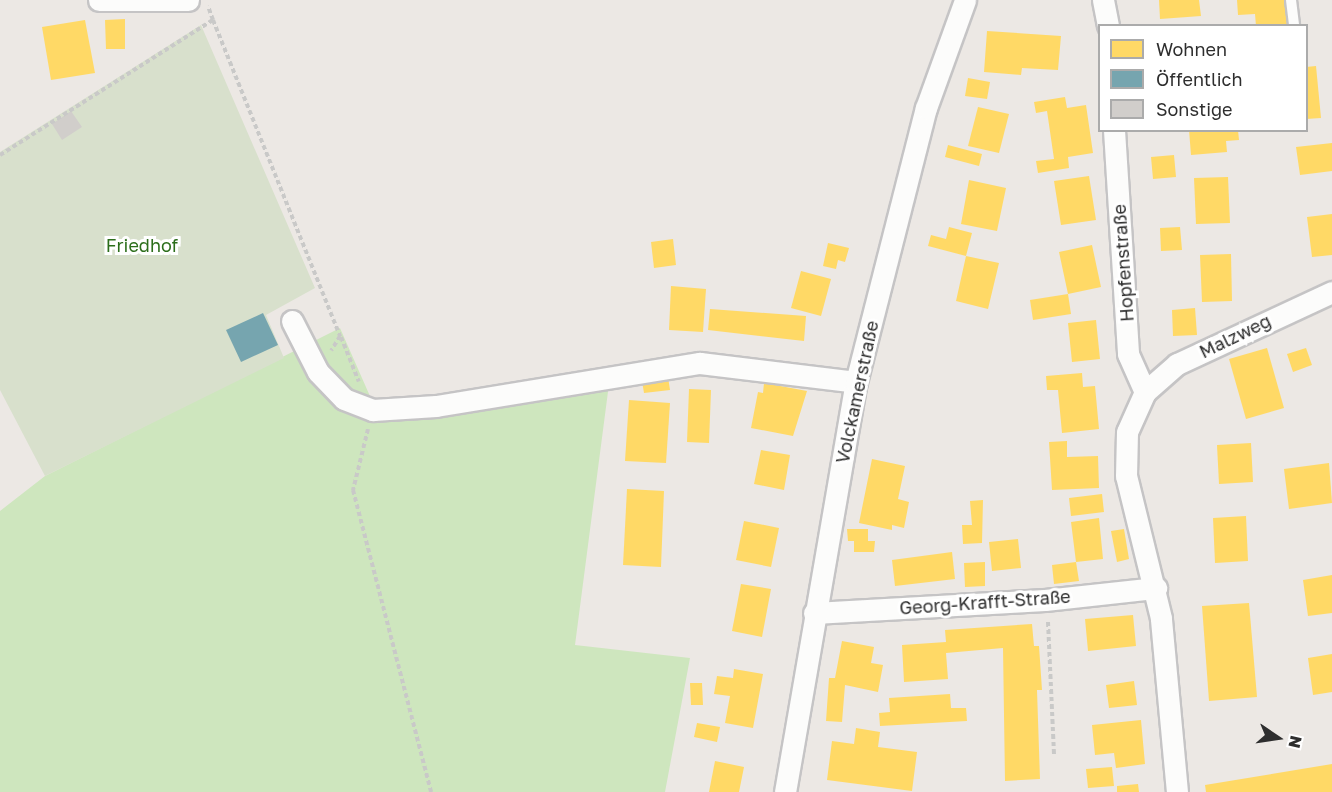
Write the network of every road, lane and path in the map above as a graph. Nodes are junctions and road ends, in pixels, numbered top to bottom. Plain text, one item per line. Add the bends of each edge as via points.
1 (99, 0) edge
2 (188, 0) edge
3 (206, 0) edge
4 (965, 0) edge
5 (1102, 0) edge
6 (1291, 0) edge
7 (213, 20) junction
8 (1108, 24) edge
9 (1294, 24) edge
10 (1114, 132) edge
11 (0, 155) edge
12 (1332, 292) edge
13 (292, 321) dead end
14 (340, 336) junction
15 (318, 372) junction
16 (856, 382) junction
17 (1145, 392) junction
18 (371, 410) junction
19 (1155, 588) junction
20 (1045, 600) junction
21 (814, 613) junction
22 (1054, 756) dead end
23 (431, 792) edge
24 (785, 792) edge
25 (1177, 792) edge

1 - 2 street
3 - 7 path
4 - 16 street, Volckamerstraße via 926,108
5 - 8 street
6 - 9 lane
7 - 11 path
7 - 14 path
10 - 17 street, Hopfenstraße via 1128,354
12 - 17 street, Malzweg via 1177,364
13 - 15 street
14 - 15 path
14 - 18 path
15 - 18 street via 344,399
16 - 18 street via 700,363 436,406
16 - 21 street, Volckamerstraße
17 - 19 street via 1127,432 1126,476
18 - 23 path via 353,490
19 - 20 street, Georg-Krafft-Straße
19 - 25 street
20 - 21 street, Georg-Krafft-Straße
20 - 22 path via 1053,674
21 - 24 street, Volckamerstraße via 796,748

